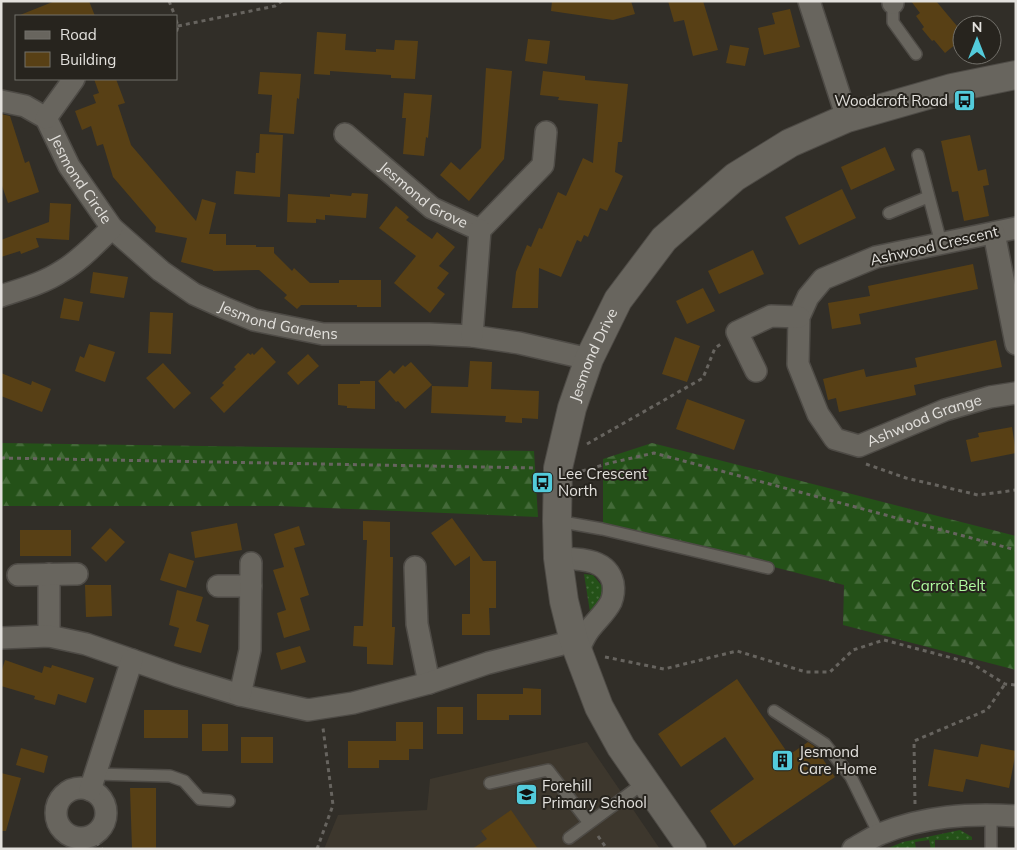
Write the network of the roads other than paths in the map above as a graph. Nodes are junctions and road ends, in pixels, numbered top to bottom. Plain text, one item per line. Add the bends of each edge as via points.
1 (809, 1) edge
2 (893, 2) edge
3 (916, 54) dead end
4 (1016, 75) edge
5 (73, 80) edge
6 (1, 101) edge
7 (46, 118) junction
8 (847, 118) junction
9 (546, 132) dead end
10 (345, 134) dead end
11 (918, 156) dead end
12 (928, 197) junction
13 (889, 213) dead end
14 (112, 228) junction
15 (1016, 228) edge
16 (480, 230) junction
17 (994, 232) junction
18 (941, 243) junction
19 (1, 296) edge
20 (799, 317) junction
21 (472, 336) junction
22 (1016, 344) edge
23 (588, 360) junction
24 (756, 371) dead end
25 (1016, 393) edge
26 (818, 414) joint
27 (557, 521) junction
28 (558, 558) junction
29 (251, 563) dead end
30 (415, 567) dead end
31 (768, 568) dead end
32 (49, 574) junction
33 (77, 574) dead end
34 (18, 575) dead end
35 (218, 586) dead end
36 (251, 586) junction
37 (49, 636) junction
38 (1, 638) edge
39 (576, 646) junction
40 (132, 660) junction
41 (430, 683) junction
42 (240, 695) junction
43 (774, 711) dead end
44 (800, 726) junction
45 (794, 736) dead end
46 (92, 782) junction
47 (645, 782) junction
48 (490, 783) dead end
49 (229, 801) dead end
50 (990, 815) junction
51 (1016, 816) edge
52 (589, 823) junction
53 (879, 834) junction
54 (569, 838) dead end
55 (96, 842) edge
56 (692, 849) edge
57 (853, 849) edge
58 (990, 849) edge

1 - 8 street
2 - 3 lane via 893,22
4 - 8 street, Jesmond Drive via 952,88
5 - 7 street, Jesmond Circle
6 - 7 street, Jesmond Circle via 25,106
7 - 14 street, Jesmond Circle via 69,166
8 - 23 street, Jesmond Drive via 790,143 735,177 664,239 618,300
9 - 16 street, Jesmond Grove via 543,165
10 - 16 street, Jesmond Grove via 432,208
11 - 12 lane
12 - 13 lane
12 - 18 lane
14 - 19 street, Jesmond Circle via 62,271
14 - 21 street, Jesmond Gardens via 161,271 194,294 254,320 323,334
15 - 17 street, Ashwood Crescent
16 - 21 street
17 - 18 street, Ashwood Crescent
17 - 22 street
18 - 20 street, Ashwood Crescent via 876,257 823,279 808,297
20 - 24 street via 771,316 738,332
20 - 26 street, Ashwood Crescent via 798,364
21 - 23 street, Jesmond Gardens via 519,342
23 - 27 street, Jesmond Drive via 572,408 559,464
25 - 26 street, Ashwood Grange via 945,410 858,446 834,438
27 - 28 street, Jesmond Drive
27 - 31 lane
28 - 39 street, Jesmond Drive via 564,601
28 - 39 street via 593,562 605,568 612,577 612,601
29 - 36 street
30 - 41 street via 417,624
32 - 33 street
32 - 34 street
32 - 37 street
35 - 36 street
36 - 42 street via 250,650
37 - 38 street
37 - 40 street via 86,644
39 - 41 street via 488,664
39 - 47 street, Jesmond Drive via 599,707
40 - 42 street
40 - 46 street
41 - 42 street via 353,703 308,710
43 - 44 lane
44 - 45 lane
44 - 53 lane via 825,744 851,777
46 - 49 lane via 170,776 184,781 200,799
46 - 55 street via 106,813
46 - 55 street via 67,793 57,806 56,814 62,829 68,834
47 - 52 lane
47 - 56 street, Jesmond Drive
48 - 52 lane via 548,770
50 - 51 street
50 - 53 street via 955,815
50 - 58 lane
52 - 54 lane
53 - 57 street

